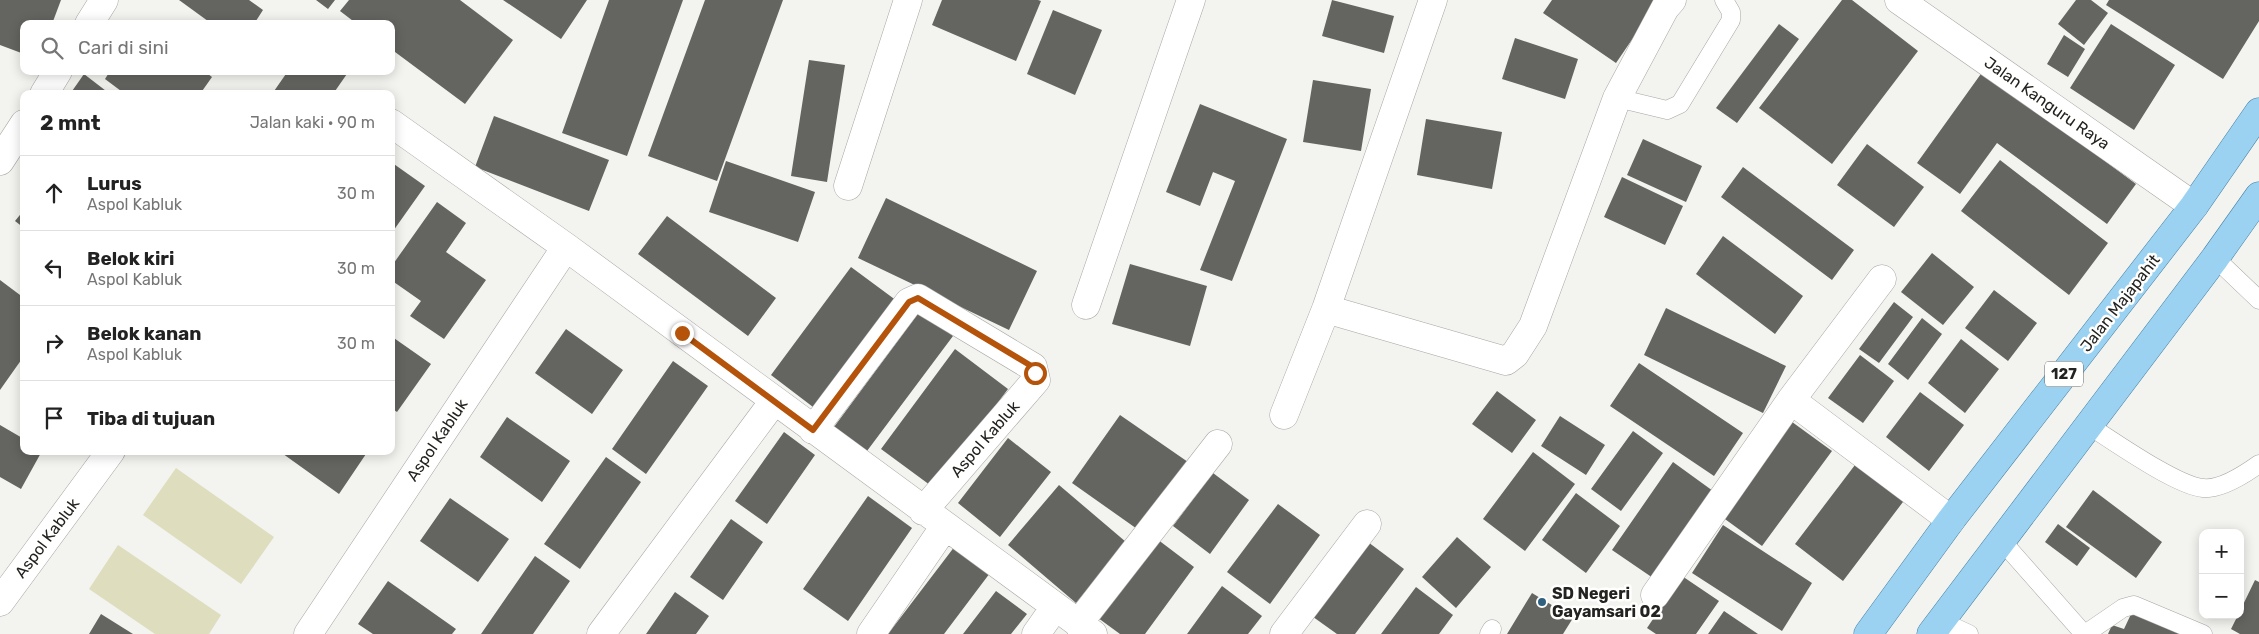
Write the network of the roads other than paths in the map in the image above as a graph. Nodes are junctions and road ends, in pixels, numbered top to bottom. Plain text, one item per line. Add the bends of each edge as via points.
1 (104, 0) edge
2 (908, 0) edge
3 (1191, 0) edge
4 (1433, 0) edge
5 (1672, 0) edge
6 (1724, 0) edge
7 (1899, 0) edge
8 (92, 20) edge
9 (56, 75) edge
10 (46, 90) edge
11 (1616, 98) junction
12 (2259, 112) edge
13 (395, 126) edge
14 (20, 130) edge
15 (0, 161) edge
16 (848, 186) dead end
17 (2259, 196) edge
18 (2194, 206) junction
19 (566, 247) junction
20 (2215, 258) junction
21 (1882, 279) dead end
22 (2259, 300) edge
23 (1086, 306) dead end
24 (1326, 309) junction
25 (1791, 400) junction
26 (774, 401) junction
27 (1284, 415) dead end
28 (2088, 425) junction
29 (813, 430) junction
30 (1218, 444) dead end
31 (108, 455) edge
32 (2259, 464) edge
33 (923, 510) junction
34 (1951, 520) junction
35 (1367, 524) dead end
36 (945, 526) junction
37 (2001, 540) junction
38 (1655, 595) dead end
39 (0, 602) edge
40 (1055, 607) junction
41 (1936, 627) edge
42 (1086, 629) edge
43 (308, 634) edge
44 (600, 634) edge
45 (871, 634) edge
46 (1036, 634) edge
47 (1284, 634) edge
48 (1868, 634) edge
49 (1969, 634) edge
50 (2084, 634) edge
51 (2203, 634) edge

1 - 8 street
2 - 16 street
3 - 23 street
4 - 24 street
5 - 11 street
6 - 11 lane via 1731,12 1731,20 1680,104 1667,110
7 - 18 street, Jalan Kanguru Raya
9 - 10 street
11 - 24 street via 1532,326 1515,354 1506,361
12 - 18 main road, Jalan Majapahit / 127
13 - 19 street
14 - 15 street
17 - 20 main road
18 - 34 main road, Jalan Majapahit / 127
19 - 26 street
19 - 43 street, Aspol Kabluk
20 - 22 lane
20 - 28 main road
21 - 25 street
24 - 27 street
25 - 34 street
25 - 38 street
26 - 29 street
26 - 44 street
28 - 32 lane via 2183,483 2204,489 2238,480
28 - 37 main road
29 - 33 street
29 - 33 street, Aspol Kabluk via 909,302 918,298 1033,367 1036,380
30 - 42 street
31 - 39 street, Aspol Kabluk
33 - 36 street
34 - 48 main road, Jalan Majapahit / 127
35 - 47 street
36 - 40 street
36 - 45 street
37 - 41 main road
37 - 50 lane
40 - 42 street
40 - 46 street
41 - 49 lane
50 - 51 lane via 2123,608 2134,605

